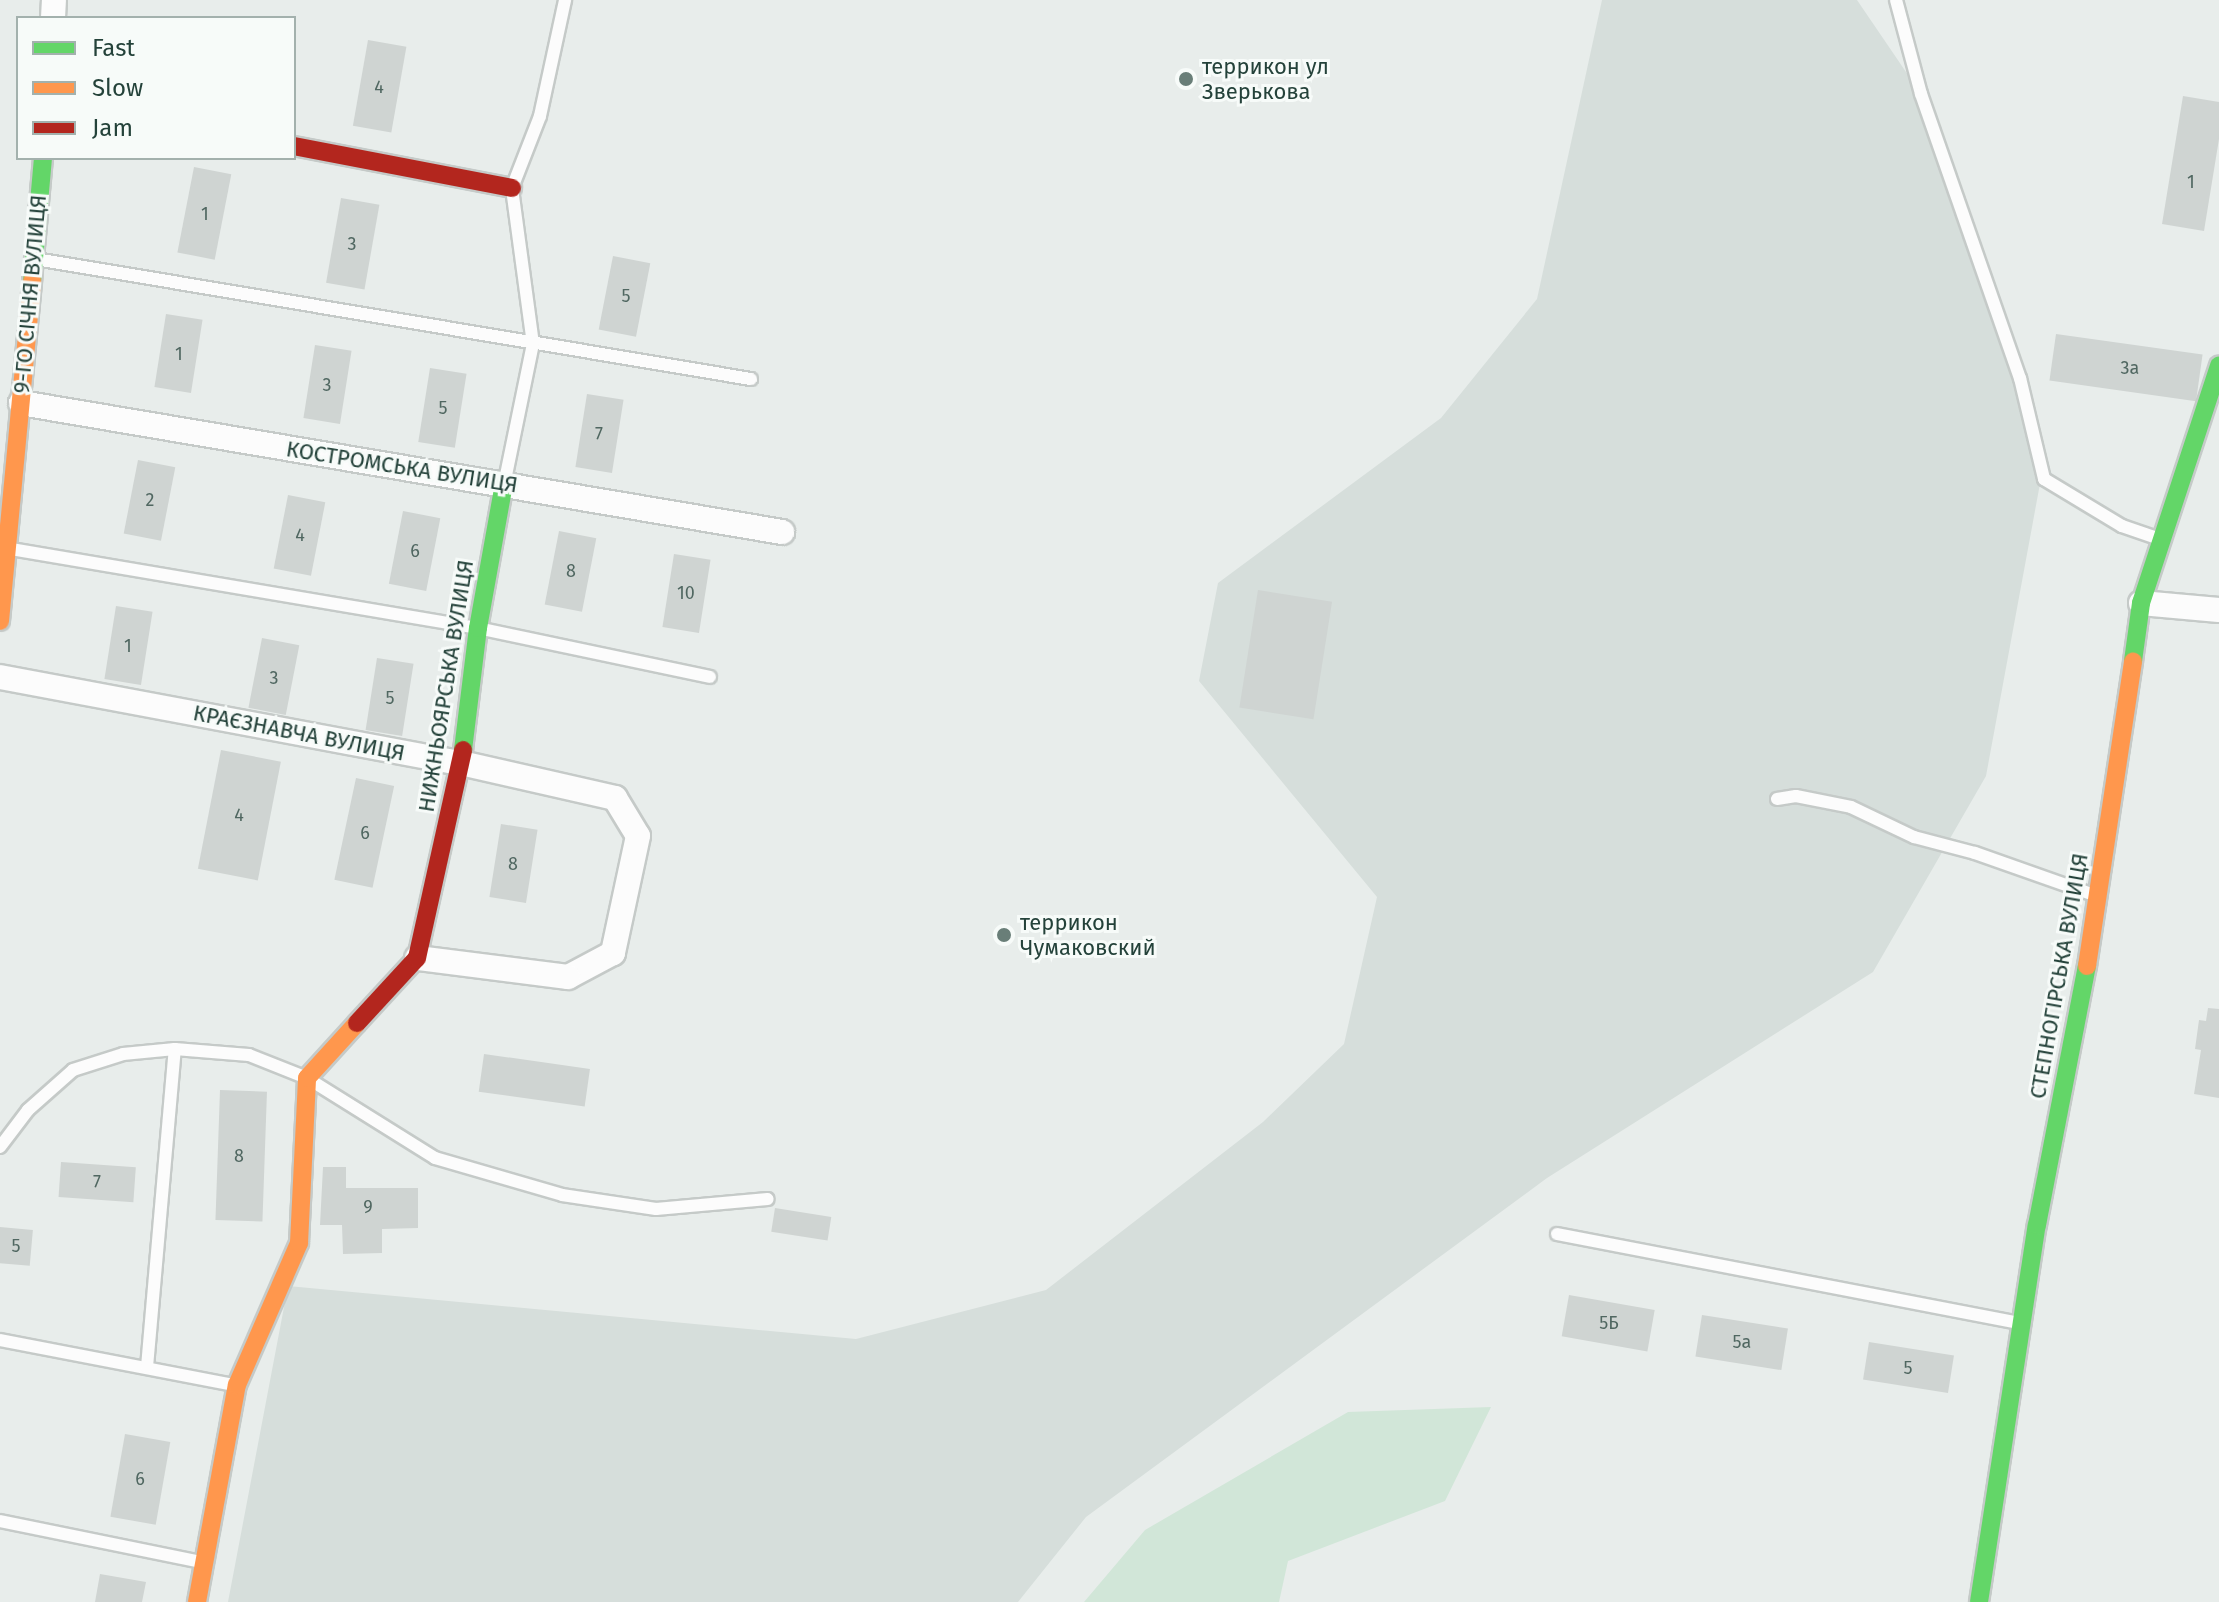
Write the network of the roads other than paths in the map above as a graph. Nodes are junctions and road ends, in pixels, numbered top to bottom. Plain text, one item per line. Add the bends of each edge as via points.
1 (565, 0) edge
2 (1896, 0) edge
3 (296, 146) edge
4 (43, 160) edge
5 (512, 188) junction
6 (33, 258) junction
7 (533, 344) junction
8 (2219, 366) edge
9 (751, 379) dead end
10 (21, 403) junction
11 (504, 484) junction
12 (782, 532) dead end
13 (2164, 540) junction
14 (7, 548) junction
15 (2141, 603) junction
16 (2219, 610) edge
17 (0, 621) edge
18 (478, 628) junction
19 (0, 677) edge
20 (710, 677) dead end
21 (461, 763) junction
22 (1777, 799) dead end
23 (2100, 897) junction
24 (417, 958) junction
25 (175, 1049) junction
26 (307, 1078) junction
27 (0, 1147) edge
28 (768, 1199) dead end
29 (1557, 1234) dead end
30 (2022, 1323) junction
31 (0, 1340) edge
32 (147, 1367) junction
33 (237, 1385) junction
34 (0, 1521) edge
35 (205, 1563) junction
36 (197, 1602) edge
37 (1979, 1602) edge

1 - 5 lane via 540,116
2 - 13 lane via 1921,94 2020,378 2044,479 2122,526
3 - 5 street
4 - 6 street, 9-ГО СІЧНЯ ВУЛИЦЯ
5 - 7 lane
6 - 7 lane
6 - 10 street, 9-ГО СІЧНЯ ВУЛИЦЯ
7 - 9 lane
7 - 11 lane
8 - 13 street, СТЕПНОГІРСЬКА ВУЛИЦЯ
10 - 11 street, КОСТРОМСЬКА ВУЛИЦЯ
10 - 14 street, 9-ГО СІЧНЯ ВУЛИЦЯ
11 - 12 street, КОСТРОМСЬКА ВУЛИЦЯ
11 - 18 street, НИЖНЬОЯРСЬКА ВУЛИЦЯ
13 - 15 street, СТЕПНОГІРСЬКА ВУЛИЦЯ
14 - 17 street, 9-ГО СІЧНЯ ВУЛИЦЯ
14 - 18 lane
15 - 16 street
15 - 23 street, СТЕПНОГІРСЬКА ВУЛИЦЯ
18 - 20 lane
18 - 21 street, НИЖНЬОЯРСЬКА ВУЛИЦЯ
19 - 21 street, КРАЄЗНАВЧА ВУЛИЦЯ
21 - 24 street, НИЖНЬОЯРСЬКА ВУЛИЦЯ
21 - 24 street, КРАЄЗНАВЧА ВУЛИЦЯ via 615,798 638,836 613,953 568,977
22 - 23 lane via 1796,796 1851,807 1914,837
23 - 30 street, СТЕПНОГІРСЬКА ВУЛИЦЯ
24 - 26 street, НИЖНЬОЯРСЬКА ВУЛИЦЯ
25 - 26 lane via 249,1055
25 - 27 lane via 123,1054 73,1070 28,1110
25 - 32 lane
26 - 28 lane via 435,1158 562,1195 656,1209
26 - 33 street via 299,1243
29 - 30 lane
30 - 37 street, СТЕПНОГІРСЬКА ВУЛИЦЯ
31 - 32 lane
32 - 33 lane
33 - 35 street
34 - 35 lane
35 - 36 street

